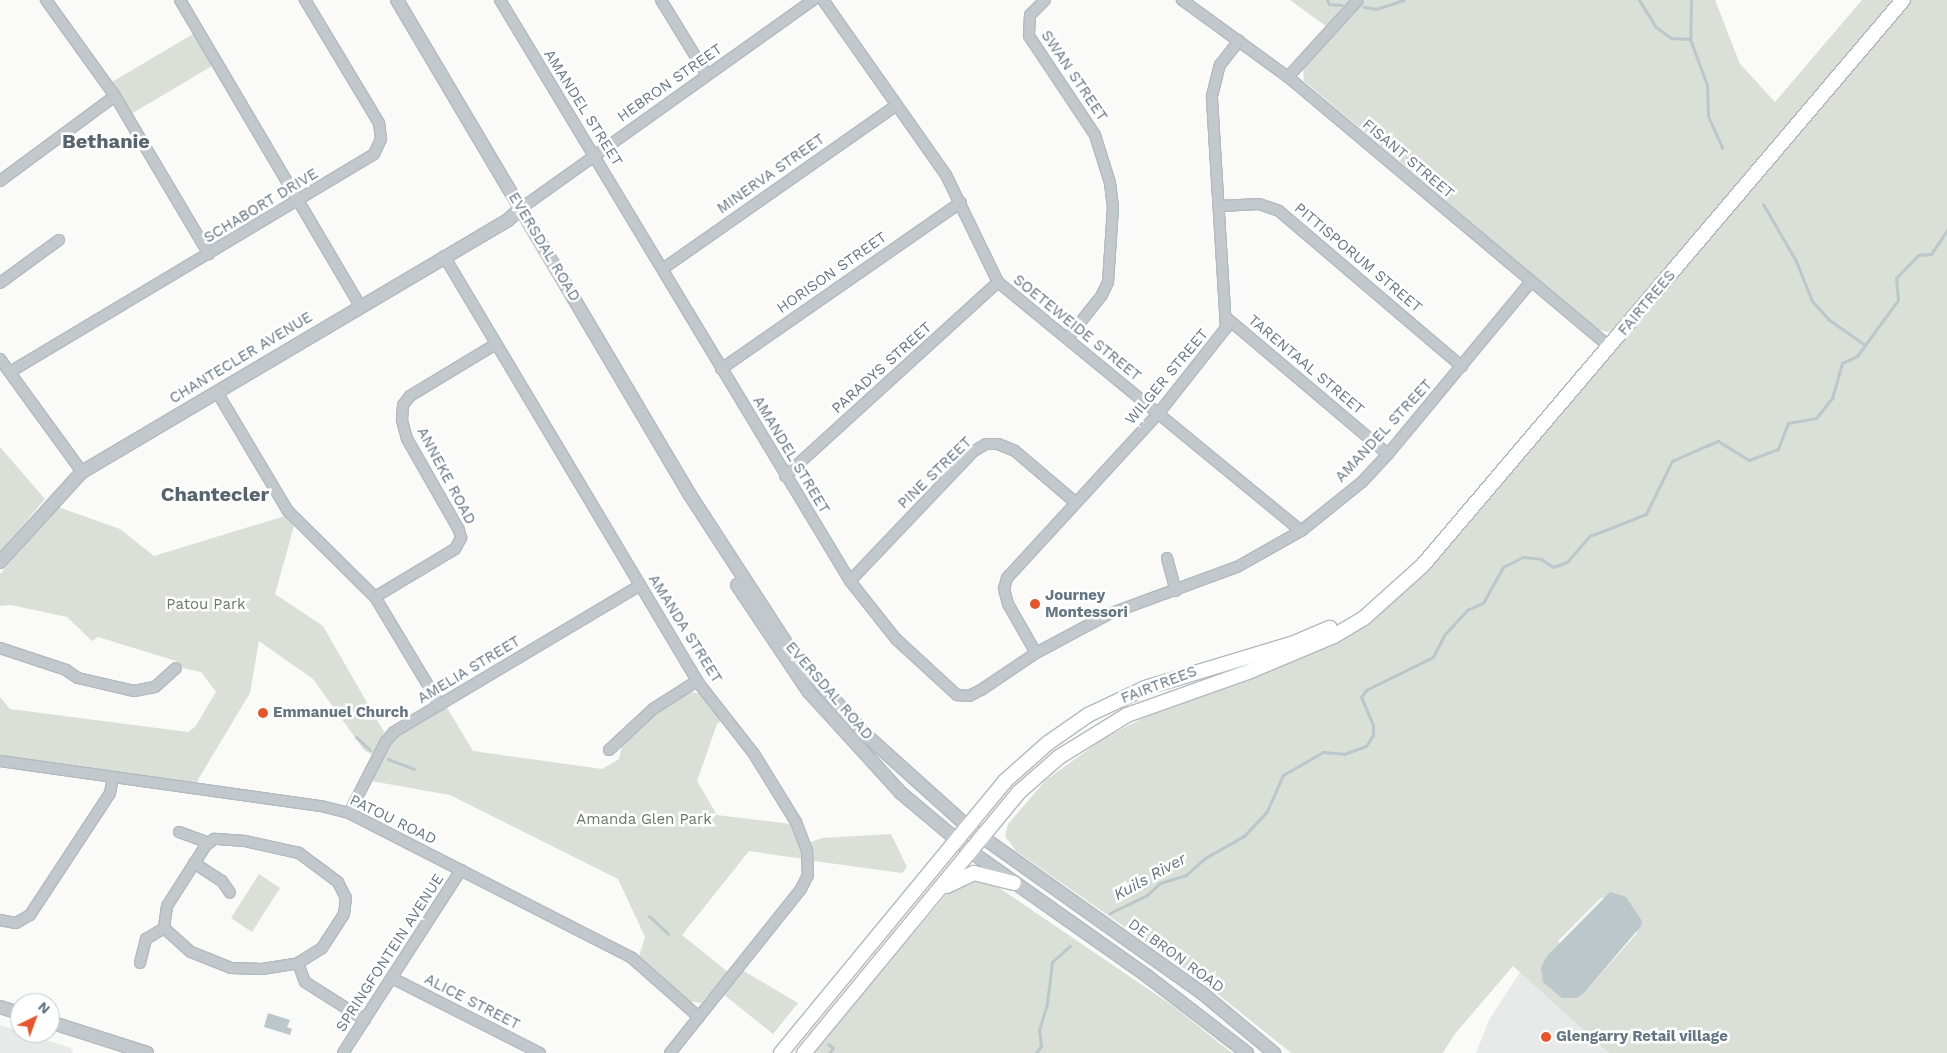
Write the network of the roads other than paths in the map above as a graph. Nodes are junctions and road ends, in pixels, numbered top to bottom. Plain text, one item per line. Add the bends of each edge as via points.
1 (46, 0) edge
2 (180, 0) edge
3 (305, 0) edge
4 (397, 0) edge
5 (500, 0) edge
6 (662, 0) edge
7 (813, 0) edge
8 (823, 0) edge
9 (1045, 0) edge
10 (1182, 0) edge
11 (1358, 0) edge
12 (1903, 0) edge
13 (1239, 41) junction
14 (707, 75) junction
15 (1288, 77) junction
16 (115, 96) junction
17 (897, 105) junction
18 (594, 155) junction
19 (0, 181) edge
20 (299, 200) junction
21 (961, 202) junction
22 (1220, 206) junction
23 (520, 209) junction
24 (59, 240) dead end
25 (209, 254) junction
26 (444, 256) junction
27 (664, 268) junction
28 (998, 282) junction
29 (1531, 282) junction
30 (0, 283) edge
31 (360, 306) junction
32 (1228, 319) junction
33 (1066, 339) junction
34 (496, 344) junction
35 (1610, 347) junction
36 (0, 359) edge
37 (1462, 367) junction
38 (721, 369) junction
39 (10, 372) junction
40 (217, 392) junction
41 (1158, 414) junction
42 (1388, 454) junction
43 (82, 472) junction
44 (785, 476) junction
45 (690, 495) junction
46 (1076, 503) junction
47 (1301, 531) junction
48 (1167, 558) dead end
49 (0, 562) edge
50 (850, 581) junction
51 (639, 586) junction
52 (1176, 591) junction
53 (375, 597) junction
54 (1384, 599) junction
55 (0, 648) edge
56 (1036, 653) junction
57 (176, 668) dead end
58 (697, 681) junction
59 (440, 705) junction
60 (609, 750) dead end
61 (0, 761) edge
62 (113, 777) junction
63 (349, 813) junction
64 (967, 826) junction
65 (179, 832) dead end
66 (981, 837) junction
67 (955, 840) junction
68 (209, 843) junction
69 (970, 852) junction
70 (194, 863) junction
71 (461, 870) junction
72 (1014, 883) junction
73 (230, 892) dead end
74 (935, 895) junction
75 (0, 920) edge
76 (164, 928) junction
77 (140, 963) dead end
78 (298, 963) junction
79 (392, 978) junction
80 (699, 1017) junction
81 (365, 1020) junction
82 (60, 1025) edge
83 (147, 1053) edge
84 (343, 1053) edge
85 (540, 1053) edge
86 (670, 1053) edge
87 (781, 1053) edge
88 (804, 1053) edge
89 (1247, 1053) edge
90 (1274, 1053) edge

1 - 16 street
2 - 20 street
3 - 20 street, SCHABORT DRIVE via 379,123 381,133 377,150 370,159
4 - 23 street, EVERSDAL ROAD
5 - 18 street, AMANDEL STREET
6 - 14 street
7 - 14 street, HEBRON STREET
8 - 17 street, SOETEWEIDE STREET
9 - 33 street, SWAN STREET via 1030,15 1029,36 1095,135 1114,207 1108,282 1102,295
10 - 13 street, FISANT STREET
11 - 15 street
12 - 35 main road, FAIRTREES
13 - 15 street, FISANT STREET
13 - 22 street, WILGER STREET via 1220,65 1213,83
14 - 18 street, HEBRON STREET
15 - 29 street, FISANT STREET
16 - 19 street
16 - 25 street
17 - 21 street, SOETEWEIDE STREET
17 - 27 street, MINERVA STREET
18 - 23 street, HEBRON STREET
18 - 27 street, AMANDEL STREET
20 - 25 street, SCHABORT DRIVE
20 - 31 street
21 - 28 street, SOETEWEIDE STREET
21 - 38 street, HORISON STREET
22 - 32 street, WILGER STREET
22 - 37 street, PITTISPORUM STREET via 1259,204 1279,211
23 - 26 street, CHANTECLER AVENUE via 508,220
23 - 45 street, EVERSDAL ROAD
24 - 30 street
25 - 39 street, SCHABORT DRIVE
26 - 31 street, CHANTECLER AVENUE
26 - 34 street, AMANDA STREET
27 - 38 street, AMANDEL STREET
28 - 33 street, SOETEWEIDE STREET
28 - 44 street, PARADYS STREET
29 - 35 street, FISANT STREET
29 - 37 street, AMANDEL STREET
31 - 40 street, CHANTECLER AVENUE
32 - 41 street, WILGER STREET via 1224,333
32 - 42 street, TARENTAAL STREET
33 - 41 street, SOETEWEIDE STREET
34 - 51 street, AMANDA STREET
34 - 53 street, ANNEKE ROAD via 416,392 403,405 402,420 407,439 461,538 455,549
35 - 54 main road, FAIRTREES via 1451,535
36 - 39 street
37 - 42 street, AMANDEL STREET
38 - 44 street, AMANDEL STREET
39 - 43 street
40 - 43 street, CHANTECLER AVENUE
40 - 53 street via 288,511
41 - 46 street, WILGER STREET
41 - 47 street, SOETEWEIDE STREET
42 - 47 street, AMANDEL STREET via 1362,482
43 - 49 street, CHANTECLER AVENUE
44 - 50 street, AMANDEL STREET
45 - 64 street, EVERSDAL ROAD via 794,655 867,736
45 - 67 street, EVERSDAL ROAD via 756,618 809,692 883,776
46 - 50 street, PINE STREET via 1015,451 998,444 986,444 974,451
46 - 56 street, WILGER STREET via 1010,573 1005,584 1008,604
47 - 52 street, AMANDEL STREET via 1238,567
48 - 52 street
50 - 56 street, AMANDEL STREET via 896,639 957,694 969,696 981,690
51 - 58 street, AMANDA STREET
51 - 59 street, AMELIA STREET
52 - 56 street, AMANDEL STREET via 1109,614
53 - 59 street
54 - 64 main road, FAIRTREES via 1315,635 1145,688 1088,715 1033,754
54 - 66 main road, FAIRTREES via 1364,618 1308,649 1148,706 1105,727 1042,771
55 - 57 street via 66,670 78,678 134,691 155,687
58 - 60 street via 653,709
58 - 80 street, AMANDA STREET via 754,754 777,790 803,836 810,864 801,889
59 - 63 street, AMELIA STREET via 388,737
61 - 62 street, PATOU ROAD
62 - 63 street, PATOU ROAD via 322,806
62 - 75 street via 110,792 30,915 16,922
63 - 71 street, PATOU ROAD
64 - 66 street, EVERSDAL ROAD
64 - 67 main road, FAIRTREES
65 - 68 street
66 - 69 main road, FAIRTREES
66 - 90 street, DE BRON ROAD via 1202,993
67 - 69 street, EVERSDAL ROAD
67 - 87 main road
68 - 70 street
68 - 78 street via 219,839 285,848 318,866 342,887 346,898 344,914 322,948
69 - 72 street
69 - 74 main road
70 - 73 street via 222,881
70 - 76 street via 167,906
71 - 79 street, SPRINGFONTEIN AVENUE
71 - 80 street, PATOU ROAD via 632,958
72 - 74 main road via 987,874 967,874
72 - 89 street via 1147,976
74 - 88 main road
76 - 77 street via 146,939
76 - 78 street via 191,952 231,968 262,969
78 - 81 street via 306,982
79 - 81 street, SPRINGFONTEIN AVENUE
79 - 85 street, ALICE STREET
80 - 86 street, AMANDA STREET
81 - 84 street, SPRINGFONTEIN AVENUE
82 - 83 street

